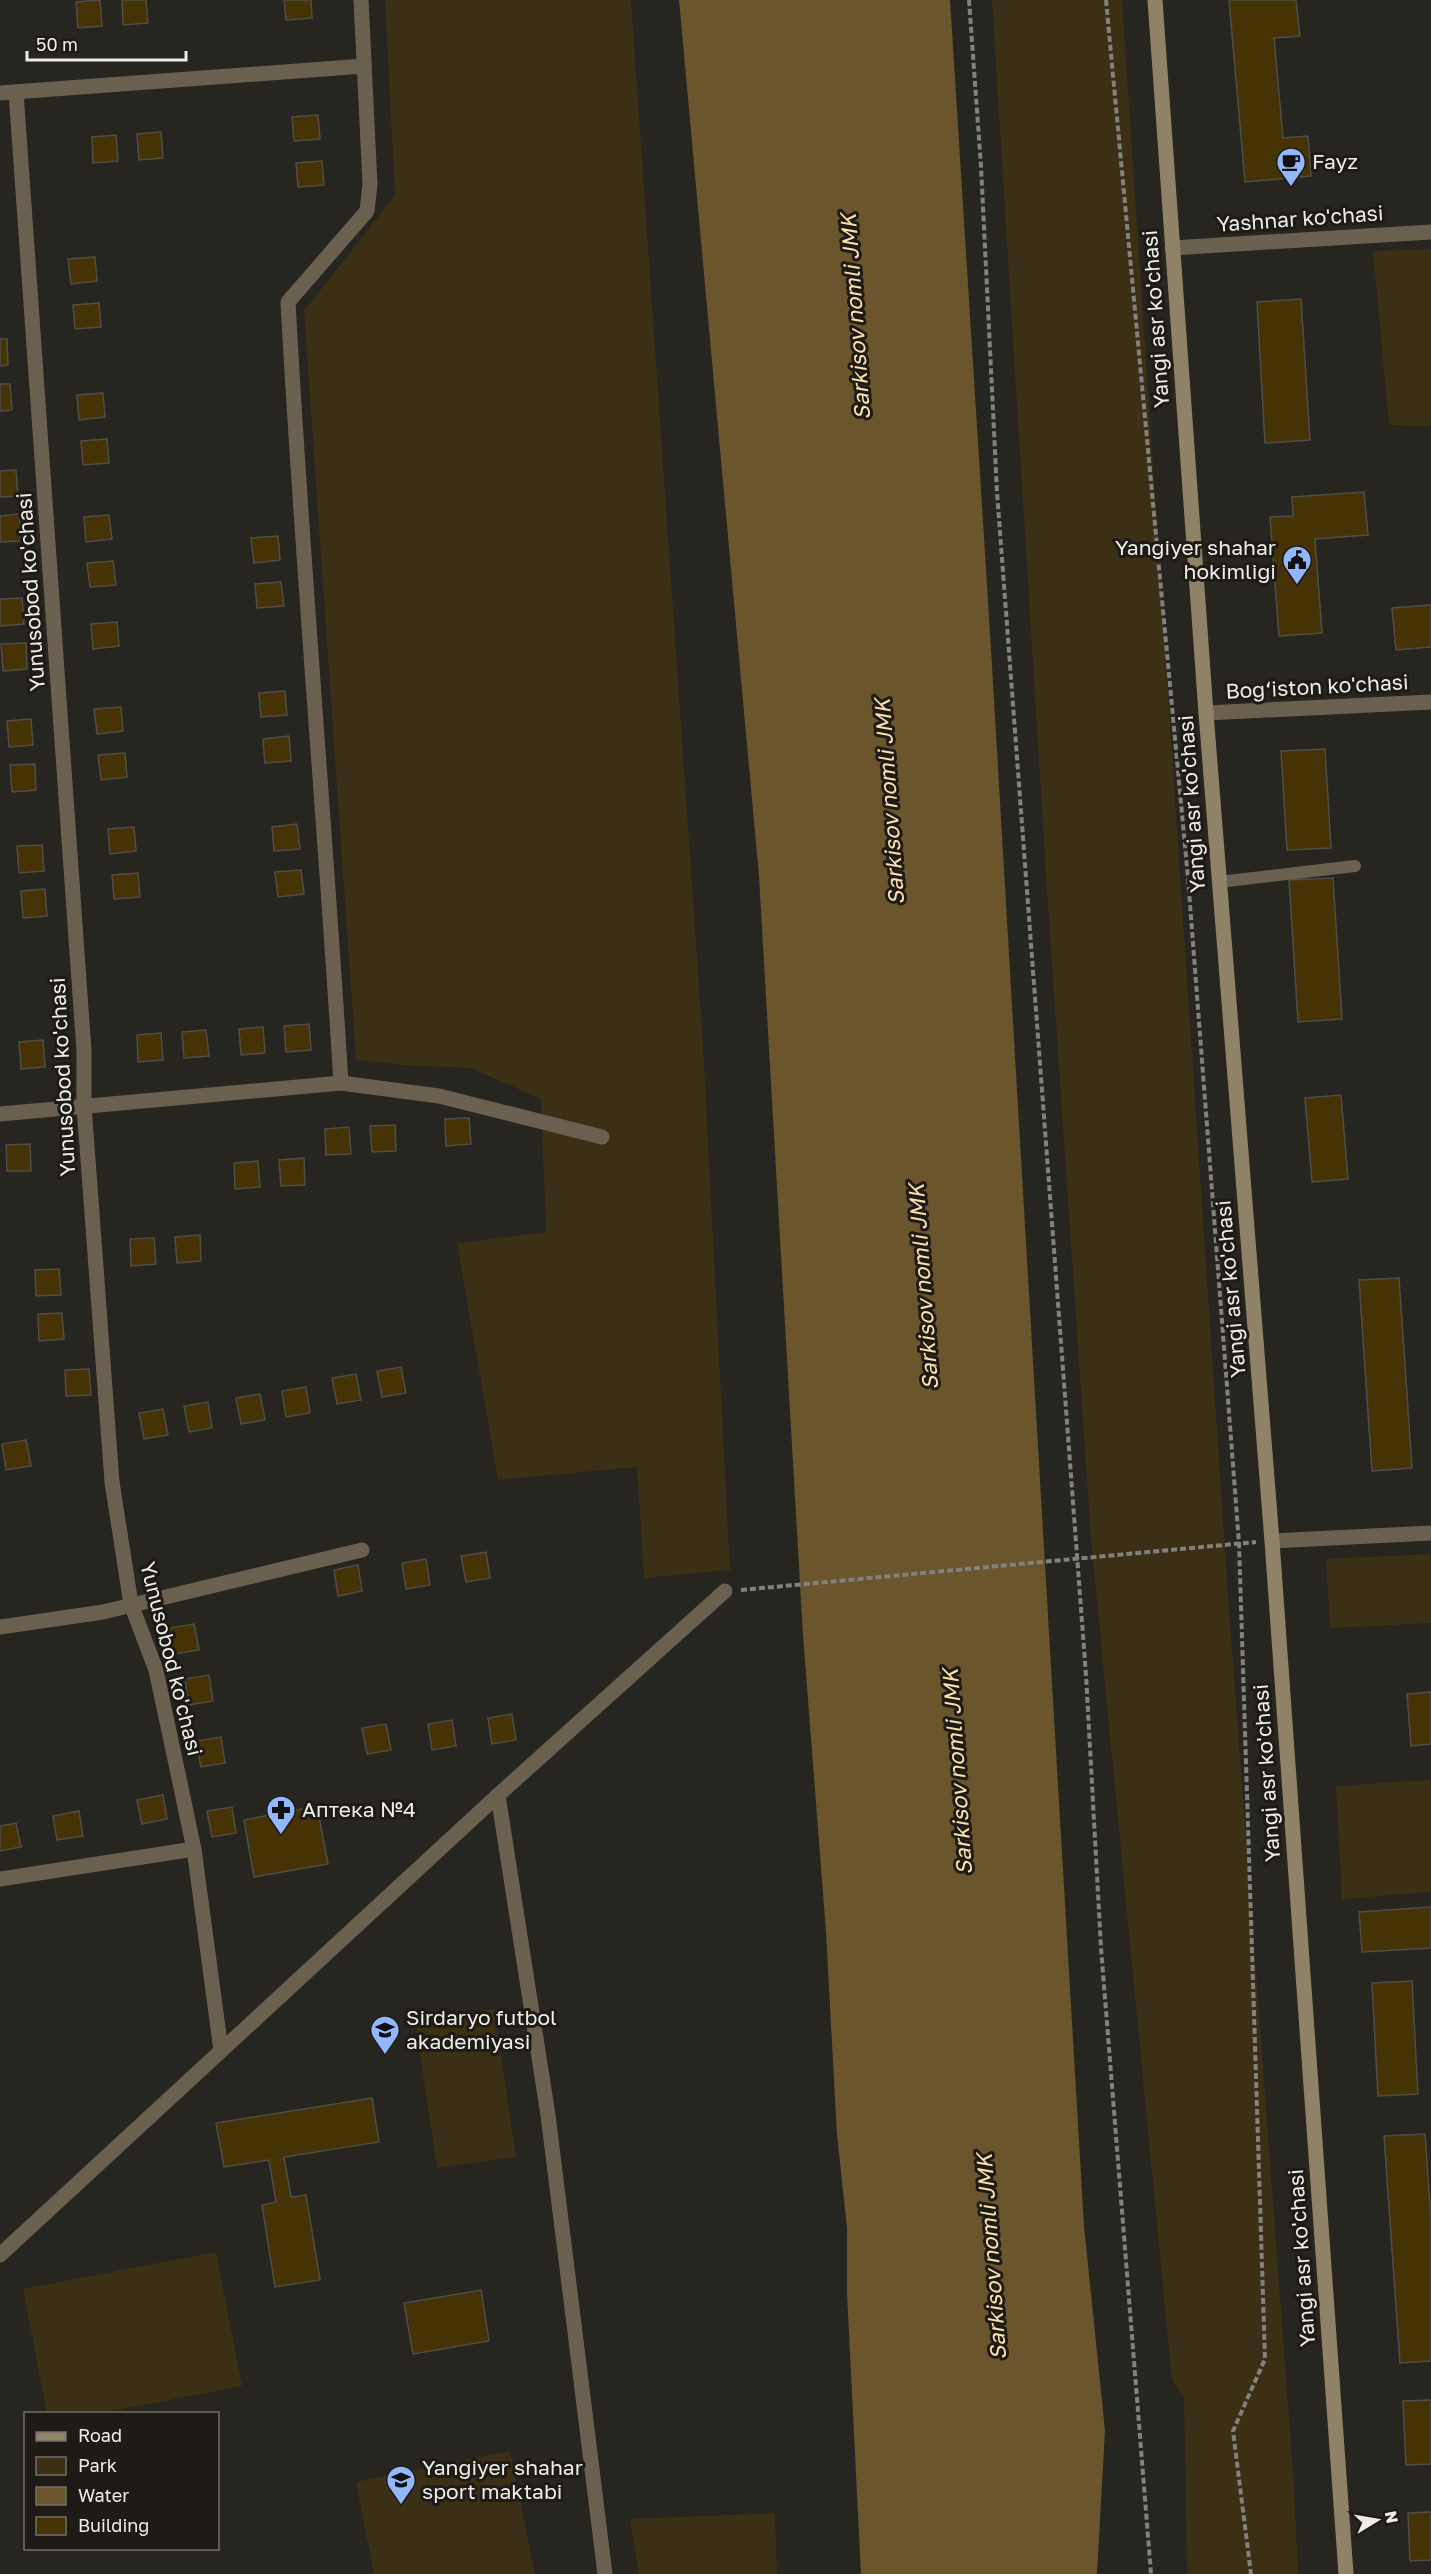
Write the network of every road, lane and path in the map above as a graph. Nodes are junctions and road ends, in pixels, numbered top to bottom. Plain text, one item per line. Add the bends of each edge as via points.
1 (361, 0) edge
2 (969, 0) edge
3 (1106, 0) edge
4 (1155, 0) edge
5 (364, 66) junction
6 (16, 92) junction
7 (0, 93) edge
8 (1431, 231) edge
9 (1172, 248) junction
10 (1431, 702) edge
11 (1206, 713) junction
12 (1355, 866) dead end
13 (1219, 882) junction
14 (340, 1083) junction
15 (84, 1106) junction
16 (0, 1114) edge
17 (602, 1137) dead end
18 (1431, 1533) edge
19 (1272, 1540) junction
20 (1239, 1543) junction
21 (362, 1550) dead end
22 (1076, 1559) junction
23 (725, 1591) joint
24 (131, 1604) junction
25 (0, 1628) edge
26 (498, 1795) junction
27 (194, 1849) junction
28 (0, 1879) edge
29 (221, 2050) junction
30 (0, 2255) edge
31 (605, 2574) edge
32 (1151, 2574) edge
33 (1251, 2574) edge
34 (1346, 2574) edge

1 - 5 street
2 - 22 path via 997,492
3 - 20 path via 1188,878
4 - 9 street, Yangi asr ko'chasi
5 - 6 street
5 - 14 street via 370,184 367,211 288,302
6 - 7 street
6 - 15 street, Yunusobod ko'chasi via 84,1040
8 - 9 street, Yashnar ko'chasi
9 - 11 street, Yangi asr ko'chasi
10 - 11 street, Bog‘iston ko'chasi
11 - 13 street, Yangi asr ko'chasi
12 - 13 lane
13 - 19 street, Yangi asr ko'chasi
14 - 15 street
14 - 17 street via 439,1096
15 - 16 street
15 - 24 street, Yunusobod ko'chasi via 112,1482
18 - 19 street
19 - 20 path
19 - 34 street, Yangi asr ko'chasi
20 - 22 path
20 - 33 path via 1265,2359 1233,2431
21 - 24 street
22 - 23 path
22 - 32 path via 1101,1948
23 - 26 street
24 - 25 street
24 - 27 street, Yunusobod ko'chasi via 156,1670
26 - 29 street
26 - 31 street via 548,2115
27 - 28 street
27 - 29 street, Yunusobod ko'chasi
29 - 30 street

